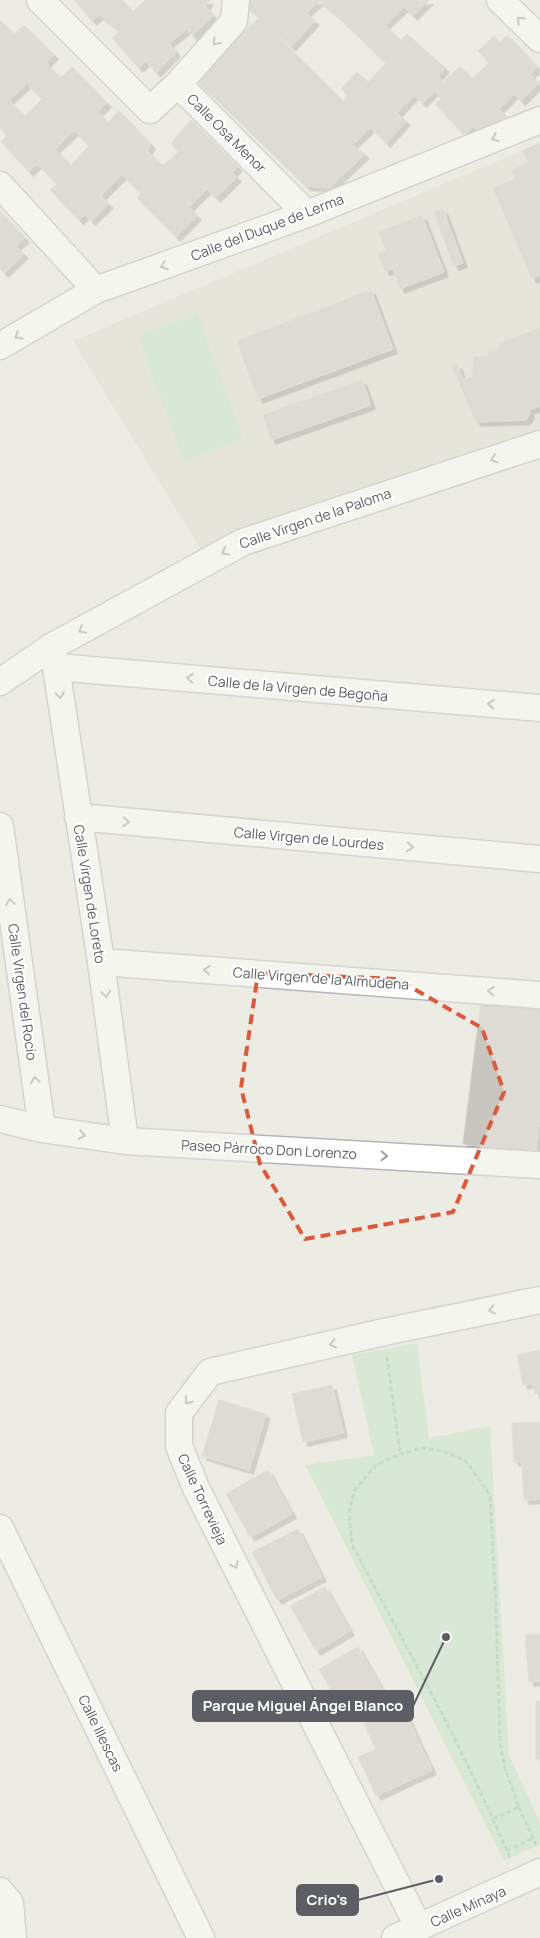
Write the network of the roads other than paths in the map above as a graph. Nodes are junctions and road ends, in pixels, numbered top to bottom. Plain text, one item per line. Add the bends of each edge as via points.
1 (40, 0) edge
2 (236, 0) edge
3 (500, 0) edge
4 (540, 39) edge
5 (178, 84) junction
6 (540, 120) edge
7 (0, 185) edge
8 (307, 214) junction
9 (96, 290) junction
10 (0, 346) edge
11 (540, 444) edge
12 (54, 657) junction
13 (0, 682) edge
14 (540, 708) edge
15 (78, 817) junction
16 (0, 826) edge
17 (540, 859) edge
18 (101, 962) junction
19 (540, 994) edge
20 (0, 1119) edge
21 (42, 1129) junction
22 (126, 1141) junction
23 (540, 1165) edge
24 (540, 1300) edge
25 (0, 1528) edge
26 (530, 1877) edge
27 (0, 1892) edge
28 (419, 1928) junction
29 (14, 1938) edge
30 (201, 1938) edge
31 (395, 1938) edge

1 - 5 street, Calle Osa Menor via 150,110
2 -> 5 street via 234,21
4 -> 3 street
5 - 8 street, Calle Osa Menor
6 -> 8 street, Calle del Duque de Lerma
7 - 9 street
8 -> 9 street, Calle del Duque de Lerma
9 -> 10 street, Calle del Duque de Lerma
11 -> 12 street, Calle Virgen de la Paloma via 243,542
12 - 13 street, Calle Virgen de la Paloma
14 -> 12 street, Calle de la Virgen de Begoña
12 -> 15 street, Calle Virgen de Loreto
15 -> 17 street, Calle Virgen de Lourdes
15 - 18 street, Calle Virgen de Loreto
21 -> 16 street, Calle Virgen del Rocío
19 -> 18 street, Calle Virgen de la Almudena
18 -> 22 street, Calle Virgen de Loreto
20 - 21 street, Paseo Párroco Don Lorenzo
21 -> 22 street, Paseo Párroco Don Lorenzo
22 -> 23 street, Paseo Párroco Don Lorenzo
24 -> 28 street, Calle Torrevieja via 210,1372 179,1413 179,1446 196,1488
25 - 30 street, Calle Illescas
26 - 28 street, Calle Minaya
27 - 29 street via 10,1903
28 - 31 street, Calle Minaya

